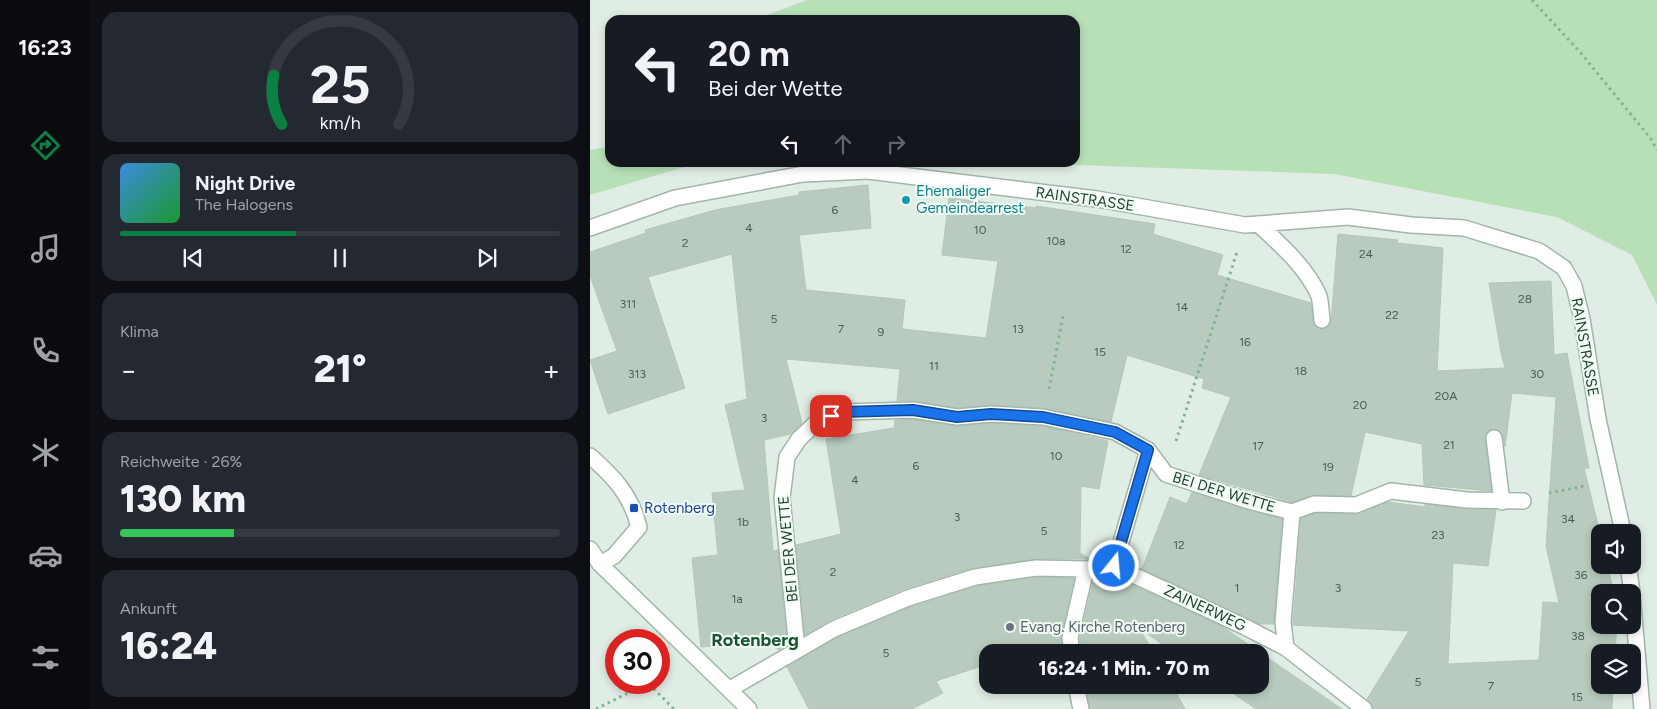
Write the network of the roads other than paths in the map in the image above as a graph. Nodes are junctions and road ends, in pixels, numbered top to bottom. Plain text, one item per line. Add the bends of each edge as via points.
1 (1252, 225) junction
2 (590, 228) edge
3 (1322, 320) dead end
4 (1494, 438) dead end
5 (1148, 450) junction
6 (590, 456) edge
7 (1523, 501) dead end
8 (1502, 502) junction
9 (1292, 512) junction
10 (1621, 524) edge
11 (590, 549) edge
12 (600, 564) junction
13 (1114, 566) junction
14 (1086, 569) junction
15 (1636, 634) edge
16 (1071, 644) edge
17 (1286, 648) junction
18 (797, 649) junction
19 (730, 689) junction
20 (1078, 694) edge
21 (749, 709) edge
22 (1081, 709) edge
23 (1364, 709) edge
24 (1642, 709) edge

1 - 2 street, RAINSTRASSE via 1097,199 868,171 803,174 675,198
1 - 3 street via 1282,246 1302,270 1319,297
1 - 10 street, RAINSTRASSE via 1348,217 1464,228 1538,251 1564,268 1574,286 1582,319 1598,419
4 - 8 street
5 - 9 street, BEI DER WETTE via 1166,474 1249,502
5 - 13 street
5 - 18 street, BEI DER WETTE via 1115,432 1043,417 991,414 957,417 913,410 842,412 819,420 798,439 787,457 782,498
6 - 12 street via 614,477 634,508 639,527 614,556
7 - 8 street, BEI DER WETTE
8 - 9 street, BEI DER WETTE via 1391,491 1356,505 1314,504
9 - 17 street, BEI DER WETTE via 1283,622
11 - 12 street
12 - 19 street
13 - 14 street
13 - 17 street, ZAINERWEG
14 - 16 street
14 - 18 street via 1036,568 975,577 908,598 834,629
15 - 24 street
17 - 23 street, ZAINERWEG
18 - 19 street
19 - 21 street
20 - 22 street

